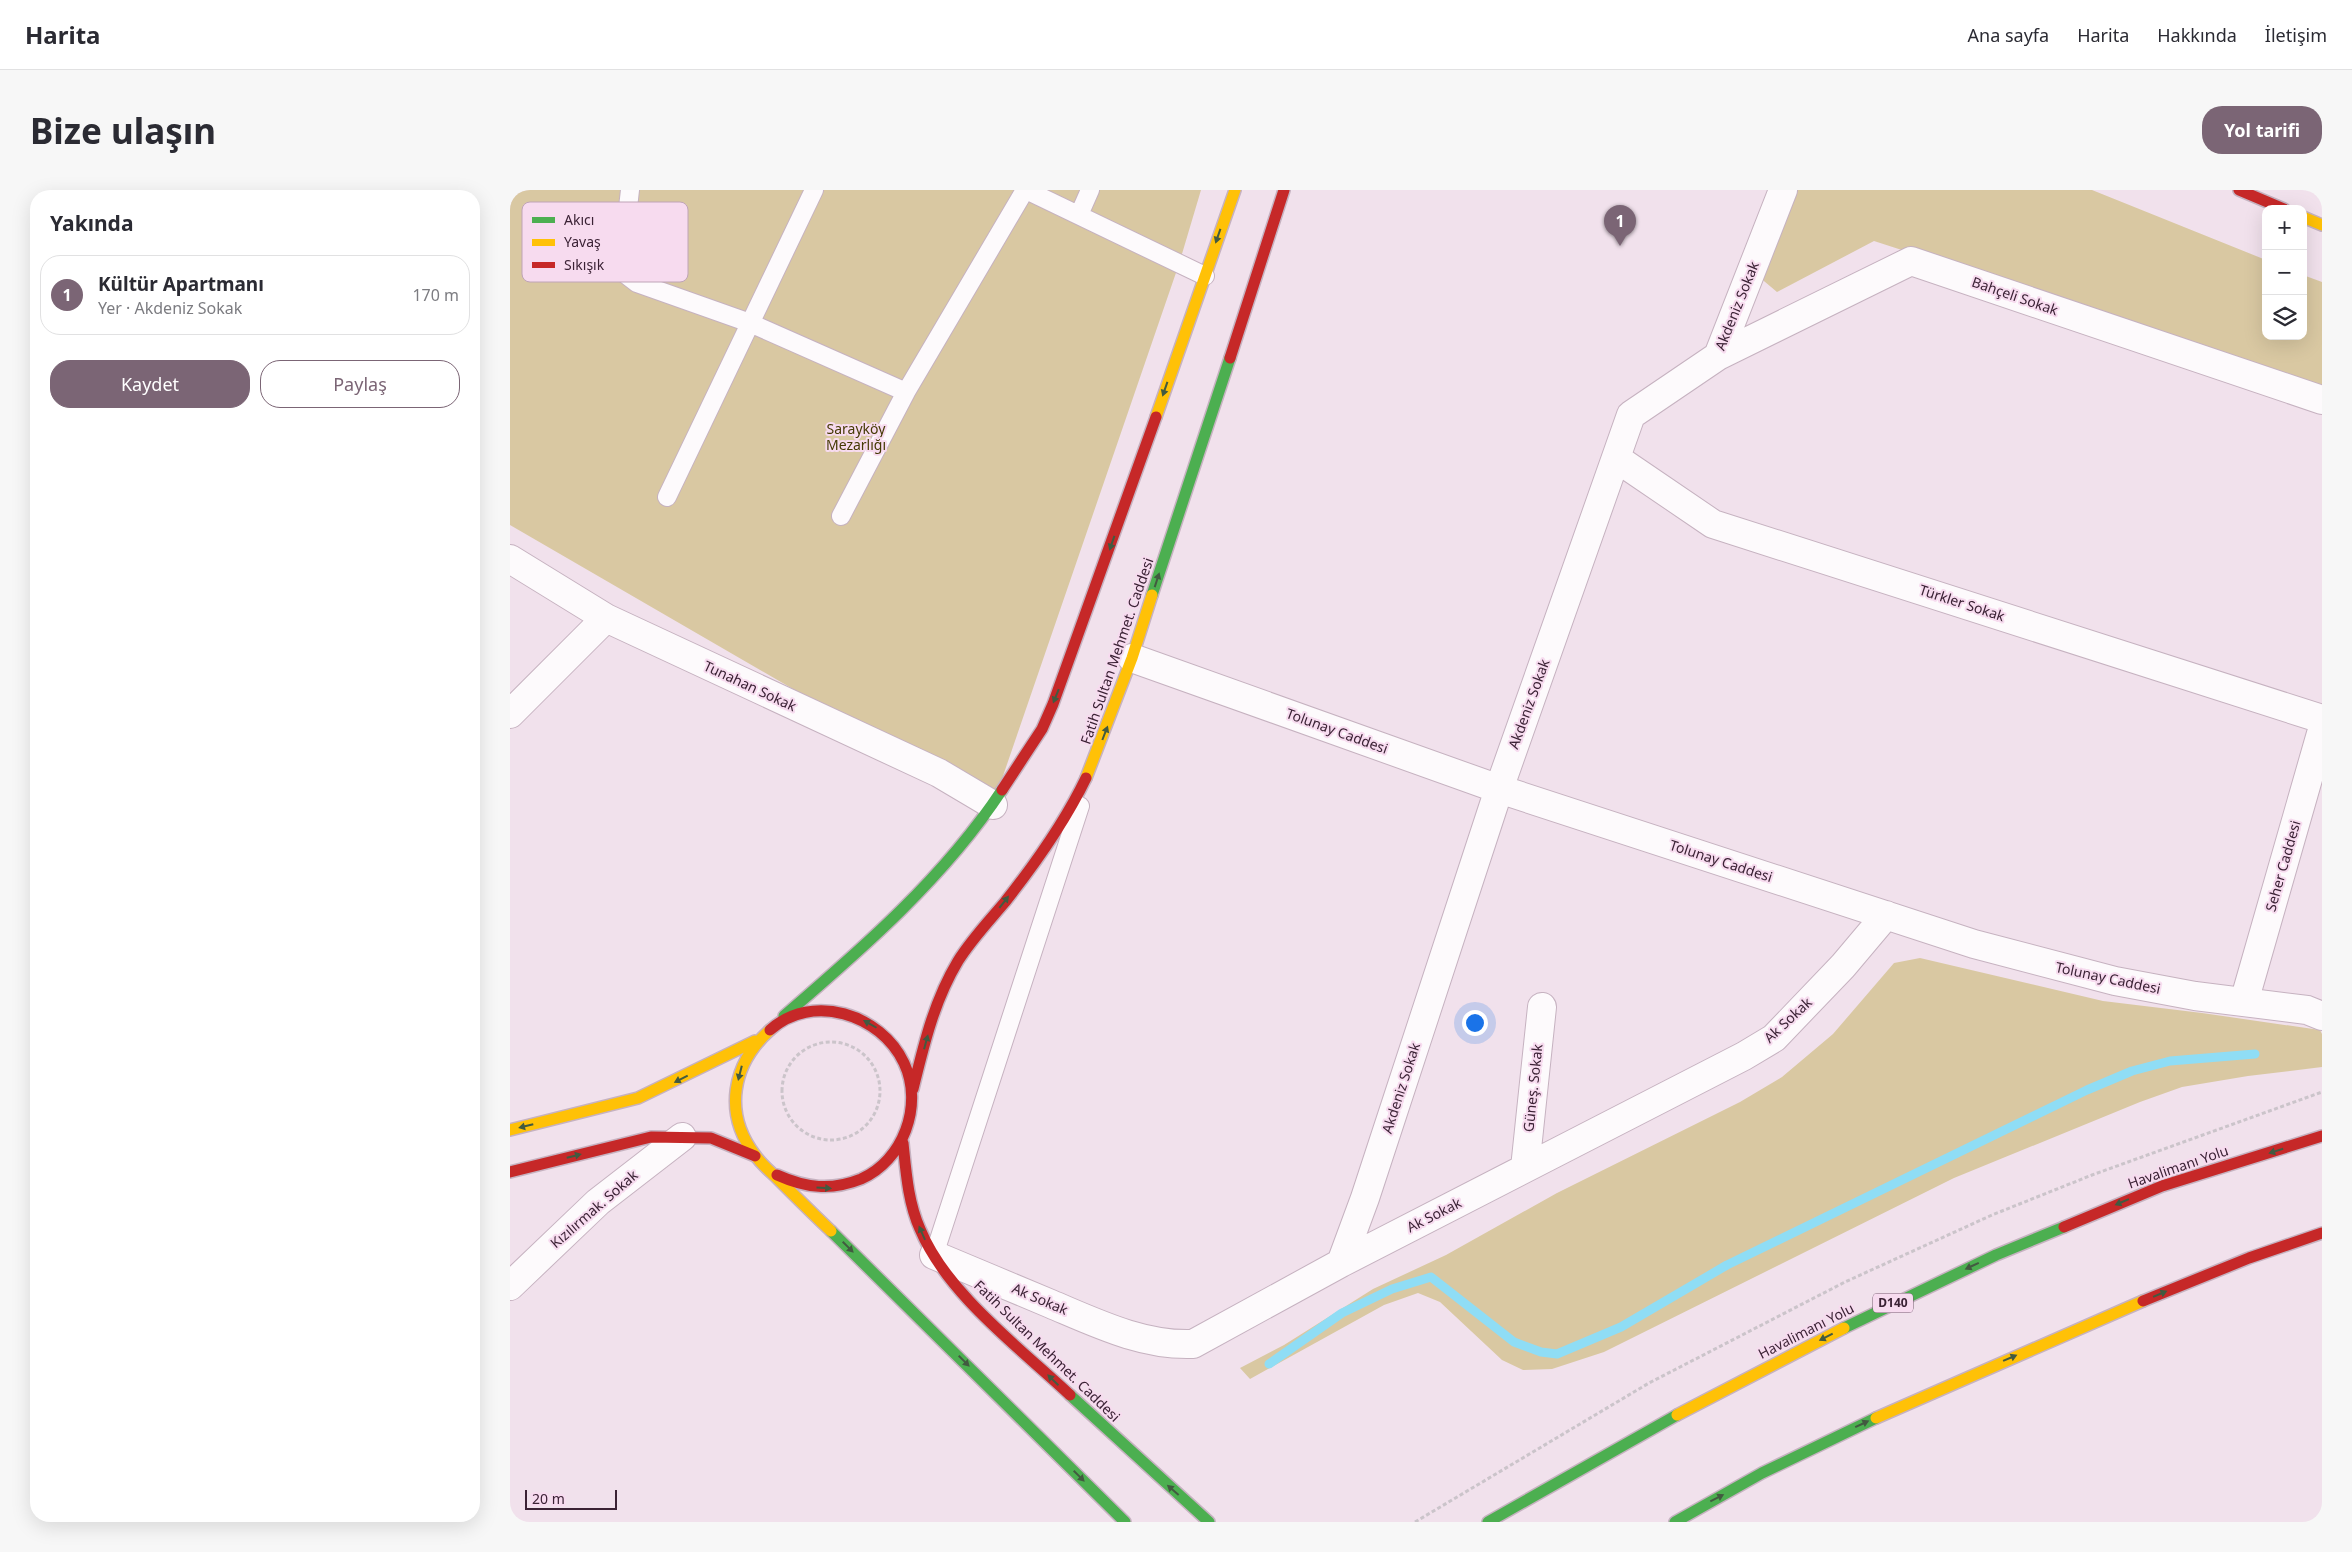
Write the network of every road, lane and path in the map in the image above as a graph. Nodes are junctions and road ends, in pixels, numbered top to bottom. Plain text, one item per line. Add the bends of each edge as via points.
1 (814, 190) edge
2 (1025, 190) edge
3 (1090, 190) edge
4 (1234, 190) edge
5 (1284, 190) edge
6 (1783, 190) edge
7 (2239, 190) edge
8 (2275, 205) edge
9 (1079, 214) junction
10 (2307, 218) edge
11 (2322, 224) edge
12 (1204, 276) junction
13 (636, 282) edge
14 (750, 323) junction
15 (1718, 356) junction
16 (906, 392) junction
17 (2322, 400) edge
18 (1616, 458) junction
19 (667, 497) dead end
20 (841, 516) dead end
21 (510, 559) edge
22 (606, 618) junction
23 (1132, 658) junction
24 (510, 714) edge
25 (2322, 718) edge
26 (2322, 730) edge
27 (1094, 761) junction
28 (1499, 788) junction
29 (993, 805) junction
30 (1886, 915) junction
31 (2244, 1002) junction
32 (1542, 1007) dead end
33 (2322, 1016) edge
34 (771, 1028) junction
35 (756, 1042) junction
36 (913, 1089) junction
37 (510, 1130) edge
38 (804, 1133) joint
39 (2322, 1136) edge
40 (682, 1137) junction
41 (902, 1143) junction
42 (755, 1156) junction
43 (1525, 1168) junction
44 (510, 1172) edge
45 (777, 1176) junction
46 (2322, 1233) edge
47 (934, 1255) junction
48 (1341, 1263) junction
49 (510, 1286) edge
50 (1125, 1522) edge
51 (1209, 1522) edge
52 (1488, 1522) edge
53 (1675, 1522) edge

1 - 14 lane
2 - 9 lane
2 - 16 lane
3 - 9 lane
4 -> 12 main road, Fatih Sultan Mehmet. Caddesi
23 -> 5 main road, Fatih Sultan Mehmet. Caddesi
6 - 15 street, Akdeniz Sokak
7 - 8 main road
9 - 12 lane
10 - 11 main road
12 -> 29 main road, Fatih Sultan Mehmet. Caddesi via 1071,660 1046,720
13 - 14 lane
14 - 16 lane
14 - 19 lane
15 - 17 street, Bahçeli Sokak via 1911,262
15 - 18 street, Akdeniz Sokak via 1631,415
16 - 20 lane
18 - 25 street, Türkler Sokak via 1713,524
18 - 28 street, Akdeniz Sokak
21 - 22 street, Tunahan Sokak
22 - 24 street
22 - 29 street, Tunahan Sokak via 939,773
27 -> 23 main road, Fatih Sultan Mehmet. Caddesi
23 - 28 street, Tolunay Caddesi
26 - 31 street, Seher Caddesi
36 -> 27 main road, Fatih Sultan Mehmet. Caddesi via 933,1011 945,984 959,959 1026,875 1077,797
27 - 47 lane
28 - 30 street, Tolunay Caddesi
28 - 48 street, Akdeniz Sokak
29 - 34 main road, Fatih Sultan Mehmet. Caddesi via 945,865 856,955
30 - 31 street, Tolunay Caddesi via 2084,975
30 - 43 street, Ak Sokak via 1843,966 1774,1038
31 - 33 street, Tolunay Caddesi via 2307,1010
32 - 43 street, Güneş. Sokak
34 - 35 main road, Fatih Sultan Mehmet. Caddesi
36 -> 34 main road, Fatih Sultan Mehmet. Caddesi via 906,1063 892,1041 872,1023 847,1013 821,1010 794,1015
35 -> 37 main road via 638,1098
35 -> 42 main road, Fatih Sultan Mehmet. Caddesi via 740,1068 734,1098 739,1129
36 - 41 main road, Fatih Sultan Mehmet. Caddesi via 912,1116
38 - 38 path via 834,1140 856,1133 873,1117 879,1102 880,1086 867,1058 855,1049 841,1043 826,1042 798,1054 788,1066 782,1080 781,1095 785,1110
39 -> 52 main road, Havalimanı Yolu / D140 via 2162,1186 1996,1255 1885,1307 1649,1429
40 - 42 main road via 711,1138
44 -> 40 main road via 651,1137
40 - 49 street, Kızılırmak. Sokak via 598,1202
45 -> 41 main road, Fatih Sultan Mehmet. Caddesi via 804,1186 833,1188 860,1181 885,1166
47 -> 41 main road, Fatih Sultan Mehmet. Caddesi via 924,1238 911,1201
42 - 45 main road, Fatih Sultan Mehmet. Caddesi
43 - 48 street, Ak Sokak
45 -> 50 main road, Fatih Sultan Mehmet. Caddesi
53 -> 46 main road via 1831,1439 1942,1388 2195,1279
47 - 48 street, Ak Sokak via 1102,1325 1146,1340 1174,1345 1193,1344 1213,1335
51 -> 47 main road, Fatih Sultan Mehmet. Caddesi via 1129,1452 978,1308

